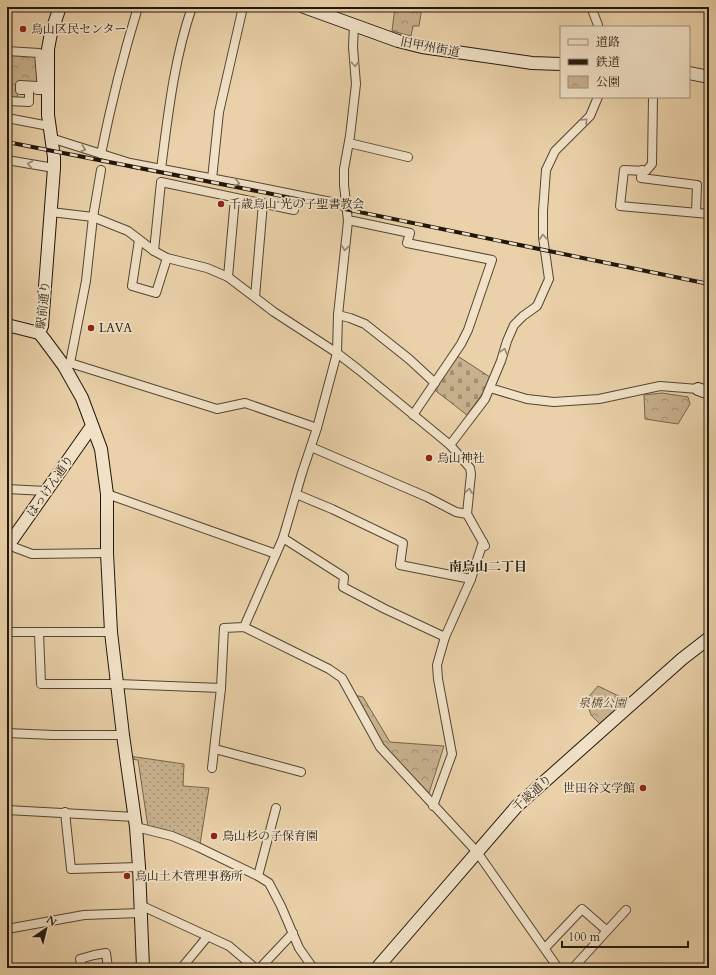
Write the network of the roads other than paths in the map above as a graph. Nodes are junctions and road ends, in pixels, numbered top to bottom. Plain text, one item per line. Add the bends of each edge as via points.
1 (60, 7) edge
2 (138, 7) edge
3 (192, 7) edge
4 (243, 7) edge
5 (304, 7) edge
6 (591, 7) edge
7 (324, 10) edge
8 (354, 25) junction
9 (598, 26) edge
10 (7, 51) edge
11 (560, 64) edge
12 (690, 73) edge
13 (709, 77) edge
14 (598, 98) edge
15 (654, 98) edge
16 (7, 101) edge
17 (7, 118) edge
18 (50, 129) junction
19 (348, 143) junction
20 (101, 154) junction
21 (408, 157) dead end
22 (7, 160) edge
23 (54, 168) junction
24 (161, 169) junction
25 (101, 170) dead end
26 (642, 170) junction
27 (212, 178) junction
28 (235, 198) junction
29 (263, 203) junction
30 (346, 205) junction
31 (294, 210) dead end
32 (51, 212) junction
33 (696, 212) junction
34 (709, 214) edge
35 (93, 217) junction
36 (348, 221) junction
37 (139, 240) junction
38 (154, 250) junction
39 (167, 258) junction
40 (228, 277) junction
41 (254, 297) junction
42 (338, 315) junction
43 (7, 325) edge
44 (39, 333) junction
45 (337, 353) junction
46 (67, 365) junction
47 (435, 383) junction
48 (490, 388) junction
49 (703, 391) edge
50 (413, 415) junction
51 (92, 426) junction
52 (317, 428) junction
53 (450, 445) junction
54 (311, 446) junction
55 (7, 489) edge
56 (46, 491) junction
57 (107, 494) junction
58 (296, 494) junction
59 (467, 514) junction
60 (283, 538) junction
61 (8, 546) edge
62 (107, 553) junction
63 (276, 554) junction
64 (471, 579) junction
65 (244, 627) junction
66 (7, 632) edge
67 (111, 632) junction
68 (38, 633) junction
69 (445, 637) junction
70 (709, 638) edge
71 (118, 684) junction
72 (221, 688) junction
73 (7, 733) edge
74 (123, 735) junction
75 (215, 749) junction
76 (212, 768) dead end
77 (301, 772) dead end
78 (433, 806) junction
79 (276, 808) dead end
80 (7, 810) edge
81 (65, 812) junction
82 (135, 822) junction
83 (477, 852) junction
84 (140, 867) junction
85 (258, 876) junction
86 (141, 909) junction
87 (626, 910) dead end
88 (7, 929) edge
89 (606, 930) junction
90 (293, 933) junction
91 (208, 936) junction
92 (545, 948) junction
93 (82, 968) edge
94 (108, 968) edge
95 (143, 968) edge
96 (187, 968) edge
97 (255, 968) edge
98 (260, 968) edge
99 (314, 968) edge
100 (377, 968) edge
101 (558, 968) edge
102 (573, 968) edge

1 - 18 street via 48,50
2 - 20 street via 112,99
3 - 24 street via 171,96
4 - 27 street via 219,112
5 - 7 street, 旧甲州街道
6 - 9 street
7 - 8 street, 旧甲州街道
8 - 11 street, 旧甲州街道 via 422,47 532,63
8 -> 19 street via 356,84
10 - 16 street via 39,53 42,90 37,90 37,86 20,85 20,90 29,90 28,102
12 - 13 street
48 -> 14 street via 514,325 537,306 549,279 543,237 546,170 555,152 590,116
15 - 26 street via 652,164 646,171
17 - 18 street
18 -> 20 street via 52,136 57,140
18 - 23 street, 駅前通り
19 - 21 street
19 - 30 street via 344,169
20 - 24 street
23 -> 22 street
23 - 32 street, 駅前通り
24 - 27 street
25 - 35 street
26 - 33 street via 641,178 698,185
26 - 33 street via 624,170 620,206
27 -> 30 street
28 - 29 street
28 - 38 street via 161,182
28 - 40 street
29 - 31 street
29 - 41 street
30 - 36 street
32 - 35 street
32 - 44 street, 駅前通り via 42,326
33 - 34 street
35 - 37 street via 128,232
35 - 46 street via 86,281
36 -> 42 street
36 - 47 street via 410,233 407,243 492,260 468,330
37 - 38 street
37 - 39 street via 132,286 156,293
38 - 39 street
39 - 40 street via 207,268
40 - 41 street
41 - 45 street
42 - 45 street
42 - 47 street via 366,324
43 - 44 street
44 - 46 street, 駅前通り
45 - 50 street
45 - 52 street
46 - 51 street, 駅前通り
46 - 52 street via 217,410 245,403
47 - 50 street
48 - 49 street via 527,399 554,402 599,399 660,386
48 - 53 street via 485,399
50 - 53 street
51 - 56 street, はっけん通り
51 - 57 street, 駅前通り via 101,449
52 - 54 street
59 -> 53 street via 470,468
54 - 58 street
54 - 59 street via 456,512
55 - 56 street
56 - 61 street, はっけん通り
57 - 62 street, 駅前通り
57 - 63 street
58 - 60 street
58 - 64 street via 403,543 400,565
59 - 64 street via 485,545
60 - 63 street
60 - 69 street via 344,577 343,587
61 - 62 street via 32,554
62 - 67 street, 駅前通り
63 - 65 street
64 - 69 street
65 - 72 street via 224,628
65 - 78 street via 342,678 380,747
66 - 68 street
67 - 68 street
67 - 71 street, 駅前通り
68 - 71 street via 41,684
69 - 78 street via 437,665 452,754
70 - 83 street, 千歳通り via 677,663 517,806
71 - 72 street
71 - 74 street, 駅前通り
72 - 75 street
73 - 74 street
74 - 82 street, 駅前通り
75 - 76 street
75 - 77 street
78 - 83 street
79 - 85 street
80 - 81 street
81 - 82 street
81 - 84 street via 70,869
82 - 84 street, 駅前通り
82 - 85 street via 198,847
83 - 92 street
83 - 100 street, 千歳通り
84 - 86 street, 駅前通り
85 - 90 street via 269,883
86 - 88 street via 84,915
86 - 91 street
86 - 95 street, 駅前通り
87 - 89 street
89 - 92 street via 582,909
89 - 102 street
90 - 98 street
90 - 99 street
91 - 96 street via 184,965
91 - 97 street via 229,946
92 - 101 street
93 - 94 street via 80,959 106,953

